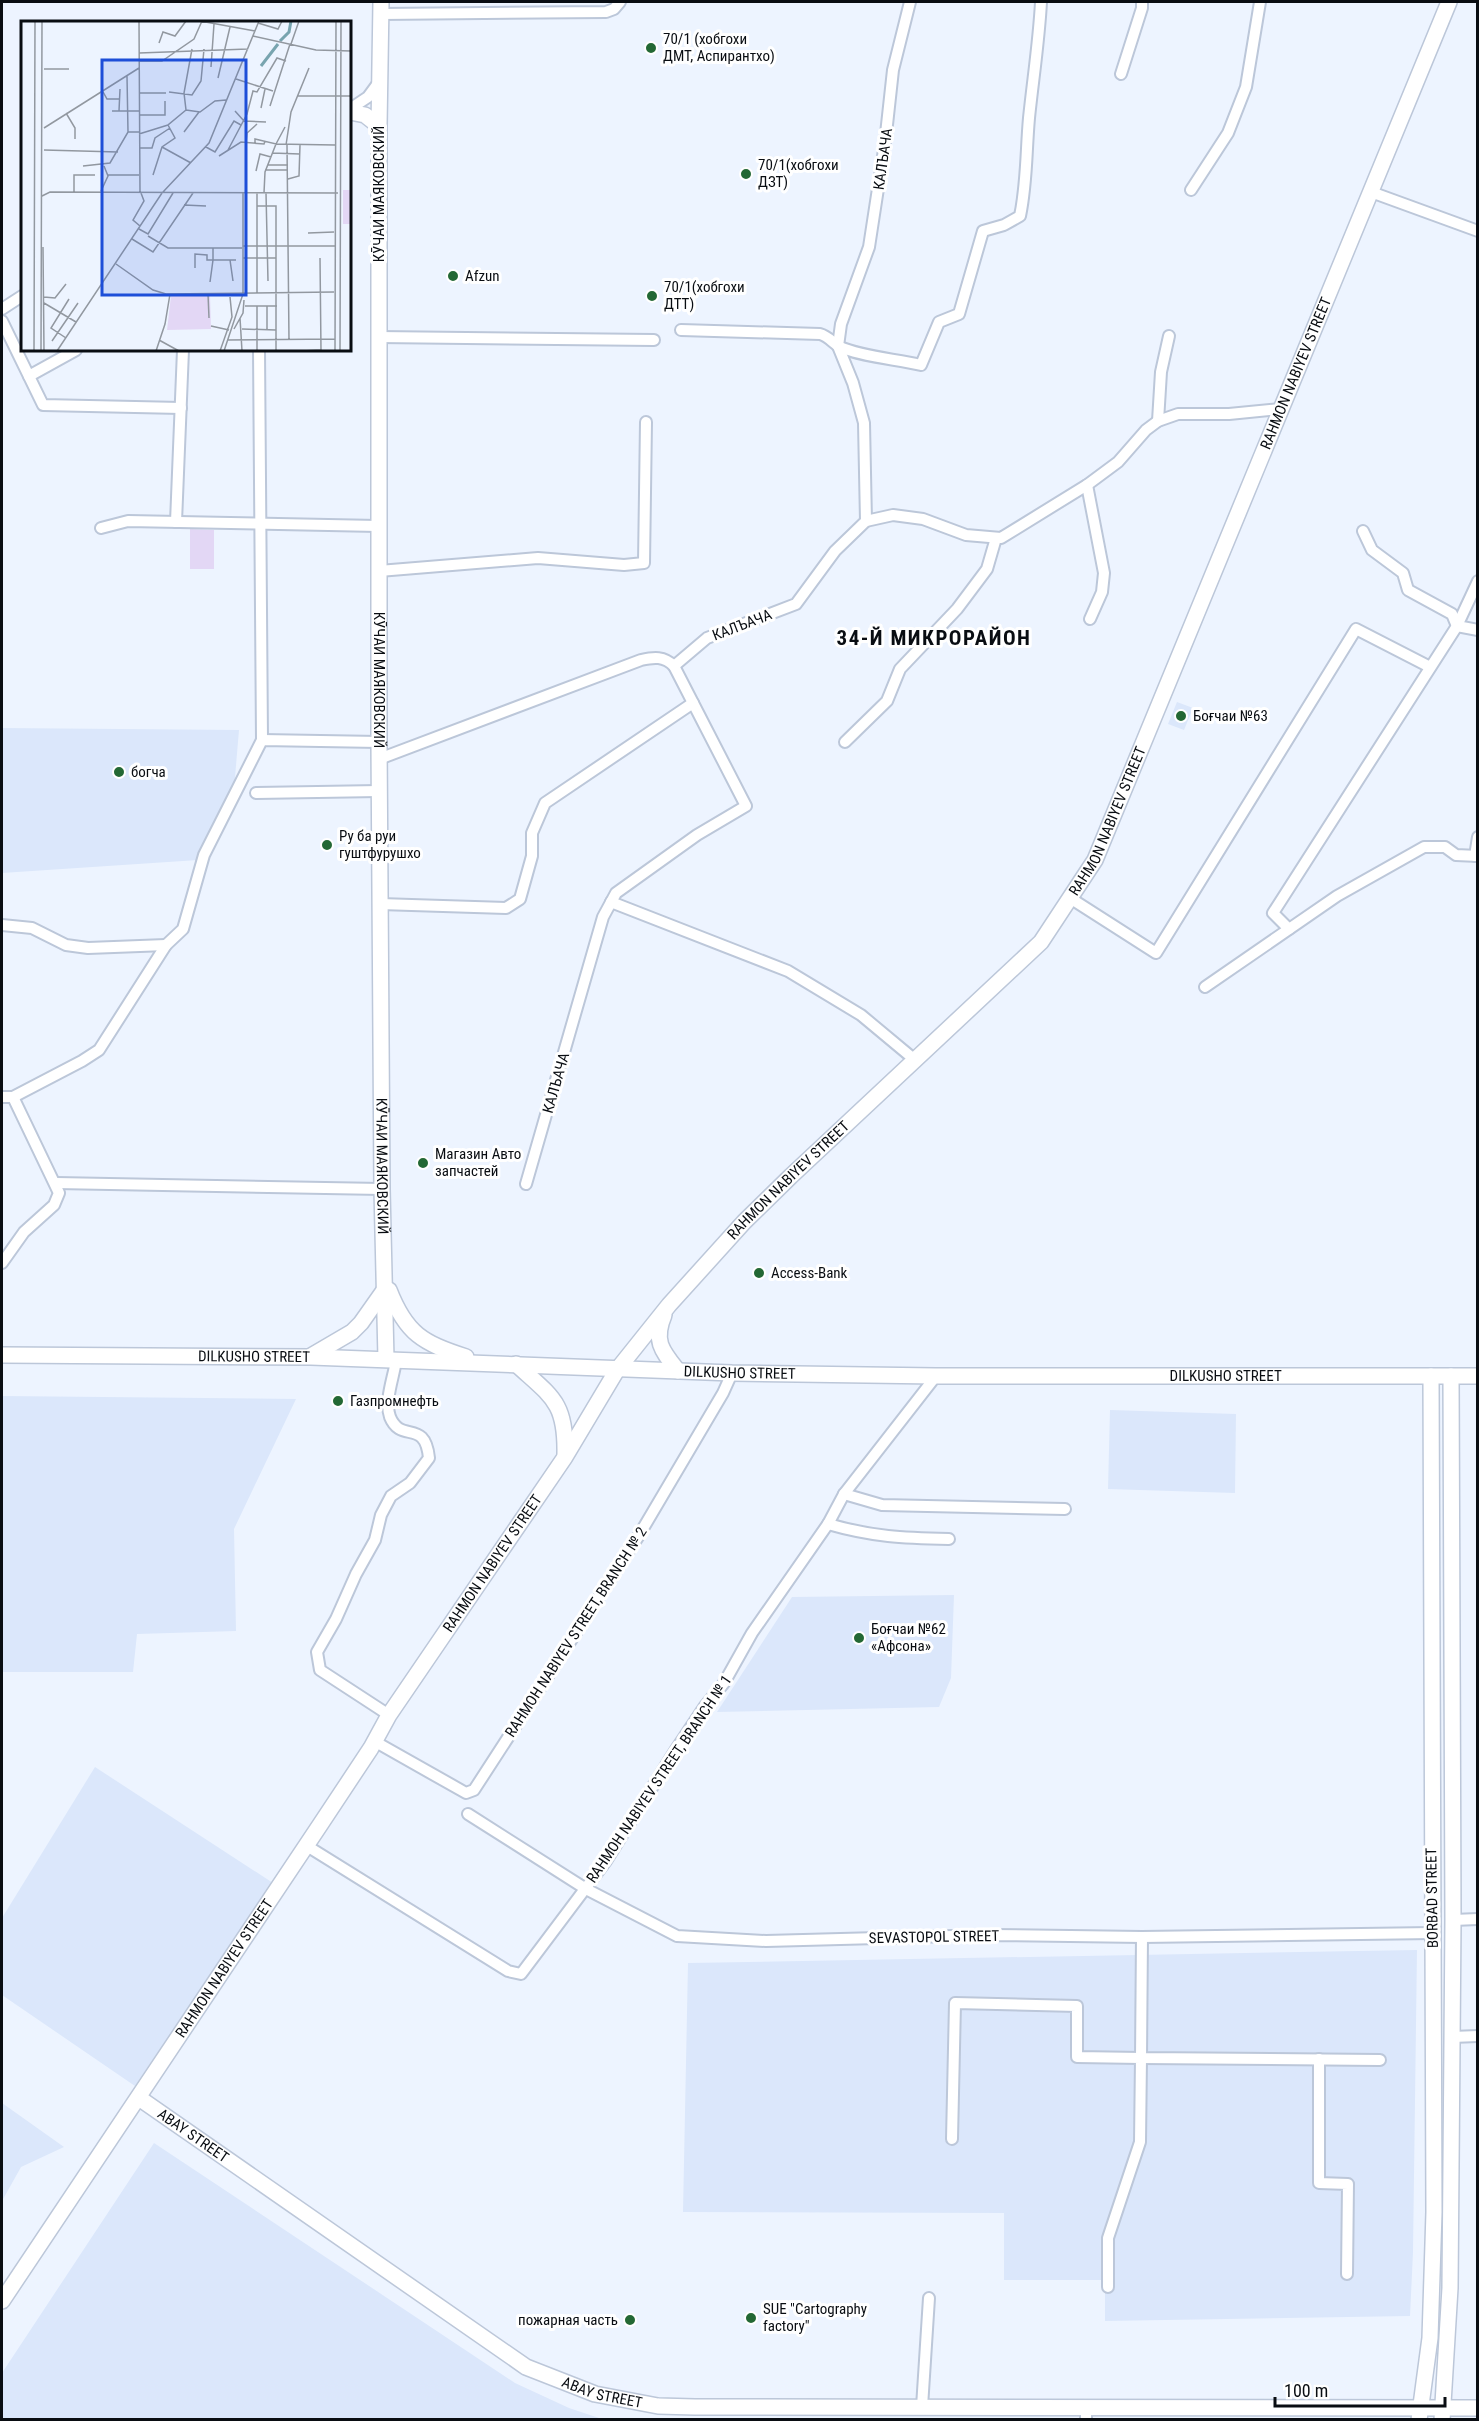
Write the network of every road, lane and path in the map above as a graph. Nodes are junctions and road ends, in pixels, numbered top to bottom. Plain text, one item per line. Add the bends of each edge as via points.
1 (620, 2) edge
2 (910, 2) edge
3 (1041, 2) edge
4 (1142, 2) edge
5 (1260, 2) edge
6 (1449, 2) edge
7 (381, 8) edge
8 (1121, 74) dead end
9 (379, 82) junction
10 (351, 109) edge
11 (351, 110) edge
12 (379, 126) junction
13 (1191, 190) dead end
14 (1371, 192) junction
15 (1478, 231) edge
16 (21, 297) edge
17 (2, 309) edge
18 (2, 321) edge
19 (681, 330) dead end
20 (1169, 336) dead end
21 (378, 338) junction
22 (654, 340) dead end
23 (838, 346) junction
24 (74, 351) edge
25 (183, 351) edge
26 (259, 351) edge
27 (29, 376) junction
28 (180, 408) junction
29 (1280, 410) junction
30 (1158, 421) junction
31 (646, 422) dead end
32 (1087, 485) junction
33 (866, 521) junction
34 (176, 522) junction
35 (260, 524) junction
36 (378, 526) junction
37 (101, 528) dead end
38 (1363, 531) dead end
39 (996, 538) junction
40 (379, 571) junction
41 (1478, 581) edge
42 (1090, 619) dead end
43 (1457, 626) junction
44 (1478, 630) edge
45 (674, 666) junction
46 (1430, 667) junction
47 (693, 703) junction
48 (262, 740) junction
49 (379, 742) junction
50 (845, 742) dead end
51 (379, 759) junction
52 (379, 791) junction
53 (256, 793) dead end
54 (1478, 837) edge
55 (1476, 856) edge
56 (1070, 898) junction
57 (611, 902) junction
58 (380, 904) junction
59 (2, 925) edge
60 (1289, 930) junction
61 (166, 945) junction
62 (1205, 987) dead end
63 (915, 1060) junction
64 (7, 1097) edge
65 (56, 1184) junction
66 (526, 1184) dead end
67 (382, 1189) junction
68 (2, 1263) edge
69 (385, 1285) junction
70 (669, 1305) junction
71 (2, 1355) edge
72 (310, 1357) junction
73 (391, 1359) junction
74 (483, 1363) junction
75 (516, 1364) junction
76 (616, 1370) junction
77 (678, 1371) junction
78 (732, 1373) junction
79 (936, 1376) junction
80 (1431, 1376) junction
81 (1451, 1376) junction
82 (1478, 1376) edge
83 (565, 1457) junction
84 (844, 1494) junction
85 (1065, 1509) dead end
86 (828, 1524) junction
87 (949, 1539) dead end
88 (388, 1715) junction
89 (374, 1741) junction
90 (468, 1814) dead end
91 (307, 1846) junction
92 (586, 1889) junction
93 (1478, 1919) edge
94 (1453, 1920) junction
95 (1432, 1934) junction
96 (1142, 1937) junction
97 (1478, 2036) edge
98 (1452, 2037) junction
99 (1141, 2058) junction
100 (1319, 2059) junction
101 (1380, 2060) dead end
102 (139, 2098) junction
103 (952, 2139) dead end
104 (1347, 2274) dead end
105 (1108, 2287) dead end
106 (929, 2298) dead end
107 (2, 2301) edge
108 (922, 2407) junction
109 (1478, 2408) edge
110 (694, 2413) edge
111 (1086, 2413) edge
112 (1421, 2414) edge
113 (1443, 2414) edge

1 - 7 street via 606,12
2 - 23 street, КАЛЪАЧА via 893,70 869,247 841,324
3 - 23 street via 1020,216 983,231 959,314 939,322 921,365
4 - 8 street
5 - 13 street via 1246,87 1228,133
6 - 14 main road, RAHMON NABIYEV STREET
7 - 9 main road, КӮЧАИ МАЯКОВСКИЙ
9 - 10 street via 368,97
9 - 12 main road, КӮЧАИ МАЯКОВСКИЙ
11 - 12 main road
12 - 21 main road, КӮЧАИ МАЯКОВСКИЙ
14 - 15 street
14 - 29 main road, RAHMON NABIYEV STREET
16 - 17 street
18 - 27 street
19 - 23 street via 820,334
20 - 30 street via 1161,372
21 - 22 street
21 - 36 main road, КӮЧАИ МАЯКОВСКИЙ
23 - 33 street via 864,423
24 - 27 street
25 - 28 street
26 - 35 street
27 - 28 street via 43,405
28 - 34 street
29 - 30 street via 1178,414
29 - 56 main road, RAHMON NABIYEV STREET via 1095,861
30 - 32 street via 1118,462
31 - 40 street via 644,563 538,558
32 - 39 street
32 - 42 street via 1104,573 1102,592
33 - 39 street via 893,515 923,519 966,535
33 - 45 street, КАЛЪАЧА via 835,551 796,604 707,638
34 - 35 street
34 - 37 street via 128,520
35 - 36 street
35 - 48 street
36 - 40 main road, КӮЧАИ МАЯКОВСКИЙ
38 - 43 street via 1372,550 1403,573 1408,590 1452,614
39 - 50 street via 987,569 957,609 900,669 887,701
40 - 49 main road, КӮЧАИ МАЯКОВСКИЙ
41 - 43 street
43 - 44 street
43 - 46 street
45 - 47 street, КАЛЪАЧА
45 - 51 street via 655,657 641,660
46 - 56 street via 1356,629 1155,953
46 - 60 street via 1273,913
47 - 57 street, КАЛЪАЧА via 746,806 649,868 616,893
47 - 58 street via 545,803 532,833 532,856 520,898 514,904 506,908
48 - 49 street
48 - 61 street via 204,855 183,929
49 - 51 main road, КӮЧАИ МАЯКОВСКИЙ
51 - 52 main road, КӮЧАИ МАЯКОВСКИЙ
52 - 53 street
52 - 58 main road, КӮЧАИ МАЯКОВСКИЙ
54 - 55 street
55 - 60 street via 1456,855 1445,847 1424,847
56 - 63 main road, RAHMON NABIYEV STREET via 1041,942
57 - 63 street via 788,971 861,1015
57 - 66 street, КАЛЪАЧА via 603,917
58 - 67 main road, КӮЧАИ МАЯКОВСКИЙ
59 - 61 street via 32,928 66,945 88,948
60 - 62 street
61 - 64 street via 99,1050
63 - 70 main road, RAHMON NABIYEV STREET via 783,1183
64 - 65 street
65 - 67 street
65 - 68 street via 59,1193 54,1204 24,1232
67 - 69 main road, КӮЧАИ МАЯКОВСКИЙ
69 - 72 main road via 352,1332
69 - 73 main road, КӮЧАИ МАЯКОВСКИЙ
69 - 74 main road via 413,1332 434,1347
70 - 76 main road, RAHMON NABIYEV STREET
70 - 77 main road via 659,1328 659,1342
71 - 72 main road, DILKUSHO STREET
72 - 73 main road, DILKUSHO STREET
73 - 74 main road, DILKUSHO STREET
73 - 88 street via 390,1415 404,1431 422,1436 428,1443 429,1458 420,1473 391,1496 375,1540 317,1652 320,1670
74 - 75 main road, DILKUSHO STREET
75 - 76 main road, DILKUSHO STREET
75 - 83 main road via 551,1396 561,1412 566,1433
76 - 77 main road, DILKUSHO STREET
76 - 83 main road, RAHMON NABIYEV STREET
77 - 78 main road, DILKUSHO STREET
78 - 79 main road, DILKUSHO STREET
78 - 89 street, RAHMOH NABIYEV STREET, BRANCH № 2 via 638,1537 474,1790 466,1793
79 - 80 main road, DILKUSHO STREET
79 - 84 street, RAHMOH NABIYEV STREET, BRANCH № 1
80 - 81 main road, DILKUSHO STREET
80 - 95 main road, BORBAD STREET
81 - 82 main road, DILKUSHO STREET
81 - 94 main road, BORBAD STREET
83 - 88 main road, RAHMON NABIYEV STREET
84 - 85 street via 882,1506
84 - 86 street, RAHMOH NABIYEV STREET, BRANCH № 1
86 - 87 street via 893,1538
86 - 92 street, RAHMOH NABIYEV STREET, BRANCH № 1
88 - 89 main road, RAHMON NABIYEV STREET
89 - 91 main road, RAHMON NABIYEV STREET
90 - 92 street, SEVASTOPOL STREET
91 - 92 street, RAHMOH NABIYEV STREET, BRANCH № 1 via 508,1971 521,1974
91 - 102 main road, RAHMON NABIYEV STREET
92 - 96 street, SEVASTOPOL STREET via 676,1936 766,1941 990,1935
93 - 94 street
94 - 98 main road, BORBAD STREET
95 - 96 street, SEVASTOPOL STREET
95 - 112 main road, BORBAD STREET via 1434,2212 1430,2338
96 - 99 street
97 - 98 street
98 - 113 main road, BORBAD STREET via 1450,2288
99 - 100 street
99 - 103 street via 1077,2057 1077,2006 955,2003
99 - 105 street via 1140,2142 1108,2238
100 - 101 street
100 - 104 street via 1319,2183 1348,2184
102 - 107 main road, RAHMON NABIYEV STREET
102 - 110 main road, ABAY STREET via 526,2367 595,2394
106 - 108 street
108 - 110 main road, ABAY STREET
108 - 111 main road, ABAY STREET
109 - 113 main road, ABAY STREET
111 - 112 main road, ABAY STREET
112 - 113 main road, ABAY STREET

